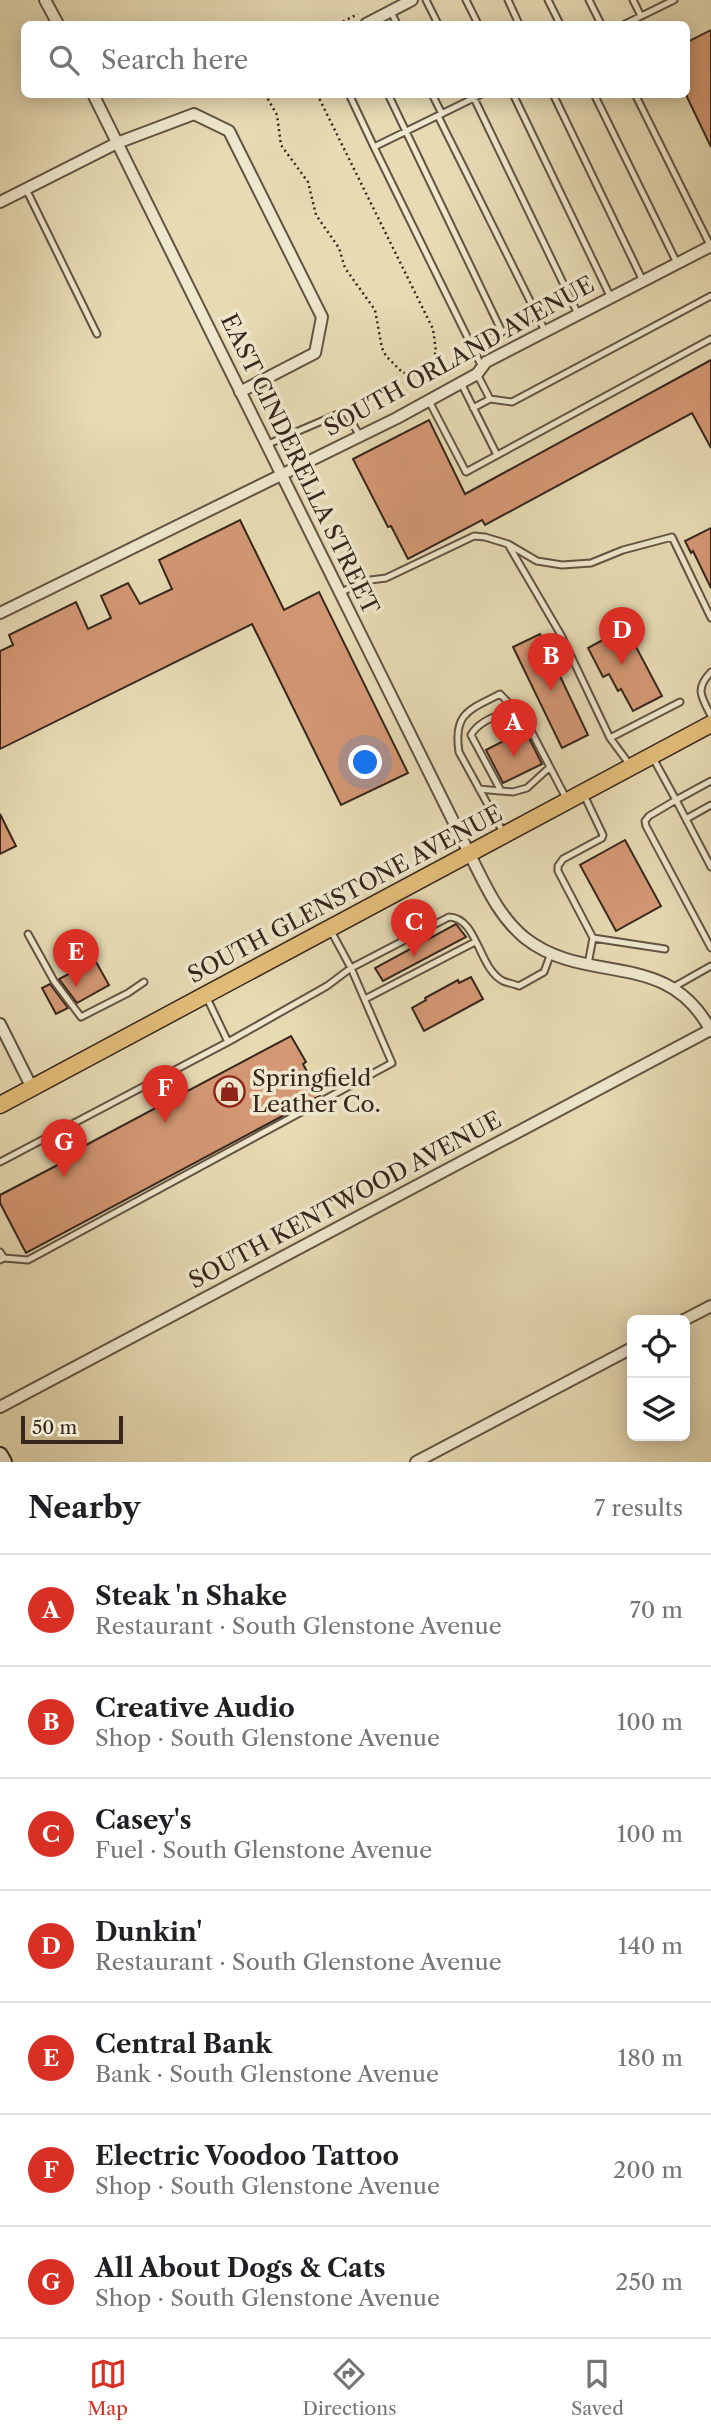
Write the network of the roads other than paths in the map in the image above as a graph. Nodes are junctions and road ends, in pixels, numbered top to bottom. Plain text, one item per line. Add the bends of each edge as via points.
1 (46, 0) edge
2 (412, 0) edge
3 (426, 0) edge
4 (466, 0) edge
5 (508, 0) edge
6 (548, 0) edge
7 (589, 0) edge
8 (633, 0) edge
9 (672, 0) edge
10 (391, 12) junction
11 (641, 16) junction
12 (56, 21) edge
13 (372, 21) edge
14 (396, 21) edge
15 (436, 21) edge
16 (476, 21) edge
17 (518, 21) edge
18 (558, 21) edge
19 (600, 21) edge
20 (631, 21) edge
21 (95, 98) edge
22 (351, 98) edge
23 (390, 98) edge
24 (434, 98) edge
25 (471, 98) edge
26 (473, 98) edge
27 (515, 98) edge
28 (555, 98) edge
29 (596, 98) edge
30 (637, 98) edge
31 (440, 115) junction
32 (406, 132) junction
33 (117, 143) junction
34 (374, 147) junction
35 (26, 189) junction
36 (0, 202) edge
37 (711, 246) edge
38 (677, 263) junction
39 (643, 281) junction
40 (711, 296) edge
41 (611, 298) junction
42 (578, 314) junction
43 (537, 315) junction
44 (545, 331) junction
45 (502, 332) junction
46 (96, 334) dead end
47 (711, 339) edge
48 (472, 346) junction
49 (480, 370) junction
50 (461, 383) junction
51 (240, 392) junction
52 (490, 399) junction
53 (429, 401) junction
54 (473, 408) junction
55 (360, 436) junction
56 (266, 445) junction
57 (497, 455) junction
58 (281, 474) junction
59 (508, 544) junction
60 (340, 593) junction
61 (0, 614) edge
62 (711, 618) edge
63 (711, 672) edge
64 (680, 702) dead end
65 (711, 716) edge
66 (526, 721) junction
67 (711, 724) edge
68 (610, 738) junction
69 (652, 756) junction
70 (550, 767) junction
71 (631, 767) junction
72 (711, 781) edge
73 (479, 789) junction
74 (500, 791) junction
75 (583, 793) junction
76 (676, 800) junction
77 (568, 801) junction
78 (711, 805) edge
79 (685, 819) junction
80 (505, 834) junction
81 (470, 853) junction
82 (711, 867) edge
83 (439, 922) junction
84 (329, 929) junction
85 (425, 929) junction
86 (444, 930) dead end
87 (29, 934) dead end
88 (410, 937) junction
89 (430, 937) dead end
90 (593, 938) junction
91 (475, 942) junction
92 (451, 943) dead end
93 (396, 944) junction
94 (415, 946) dead end
95 (711, 948) edge
96 (665, 949) dead end
97 (383, 951) junction
98 (437, 951) dead end
99 (455, 952) junction
100 (401, 953) dead end
101 (551, 953) junction
102 (422, 959) dead end
103 (441, 959) junction
104 (387, 960) dead end
105 (587, 965) junction
106 (408, 966) dead end
107 (711, 966) edge
108 (426, 967) junction
109 (351, 968) junction
110 (394, 973) dead end
111 (412, 974) junction
112 (398, 981) junction
113 (144, 982) dead end
114 (672, 988) junction
115 (205, 995) junction
116 (365, 999) junction
117 (0, 1024) edge
118 (711, 1030) edge
119 (228, 1042) junction
120 (32, 1088) junction
121 (0, 1105) edge
122 (0, 1162) edge
123 (0, 1252) edge
124 (2, 1259) edge
125 (711, 1306) edge
126 (690, 1317) edge
127 (627, 1351) edge
128 (0, 1407) edge
129 (0, 1455) edge
130 (4, 1462) edge
131 (416, 1462) edge

1 - 12 street
2 - 10 street
3 - 15 lane
4 - 16 lane
5 - 17 lane
6 - 18 lane
7 - 19 lane
8 - 11 lane
9 - 11 lane
10 - 13 street
10 - 14 lane
11 - 20 lane
21 - 33 street, EAST CINDERELLA STREET
22 - 34 lane
23 - 32 lane
24 - 31 lane
25 - 31 lane
26 - 42 lane
27 - 41 lane
28 - 39 lane
29 - 38 lane
30 - 37 lane
31 - 32 lane
31 - 43 lane
32 - 34 lane
32 - 45 lane
33 - 35 street
33 - 51 street, EAST CINDERELLA STREET
33 - 51 street via 194,114 229,131 322,317 315,353
34 - 48 lane
35 - 36 street
35 - 46 lane
37 - 38 street, SOUTH ORLAND AVENUE
38 - 39 street, SOUTH ORLAND AVENUE
39 - 41 street, SOUTH ORLAND AVENUE
40 - 52 lane via 512,402
41 - 42 street, SOUTH ORLAND AVENUE
42 - 44 street, SOUTH ORLAND AVENUE
43 - 44 lane
43 - 45 lane
44 - 49 street, SOUTH ORLAND AVENUE via 486,362
45 - 48 lane
47 - 57 lane
48 - 49 lane
49 - 50 street, SOUTH ORLAND AVENUE
49 - 52 lane
50 - 53 street, SOUTH ORLAND AVENUE
50 - 54 lane
51 - 56 street, EAST CINDERELLA STREET
52 - 54 lane
53 - 55 street, SOUTH ORLAND AVENUE
53 - 57 lane via 466,472
54 - 57 lane
55 - 56 lane via 345,411
55 - 58 street, SOUTH ORLAND AVENUE
56 - 58 street, EAST CINDERELLA STREET
58 - 60 street, EAST CINDERELLA STREET
58 - 61 street, SOUTH ORLAND AVENUE
59 - 60 lane via 474,537 386,578 363,581
59 - 62 lane via 537,561 562,565 590,563 672,537
59 - 68 lane via 561,635
60 - 81 street, EAST CINDERELLA STREET
63 - 65 lane via 700,694
64 - 68 lane
66 - 70 lane
66 - 73 lane via 500,694 471,710 458,725 459,752
66 - 74 lane via 508,712 485,721 471,735
67 - 69 main road, SOUTH GLENSTONE AVENUE
68 - 71 lane
69 - 71 main road, SOUTH GLENSTONE AVENUE
69 - 76 lane
70 - 74 lane via 527,788
70 - 77 lane
71 - 75 main road, SOUTH GLENSTONE AVENUE
72 - 76 lane
73 - 74 lane
73 - 80 lane
75 - 77 main road, SOUTH GLENSTONE AVENUE
75 - 90 lane via 603,835 563,859 558,871
76 - 79 lane
76 - 95 lane via 649,816 646,826
77 - 80 main road, SOUTH GLENSTONE AVENUE
78 - 79 lane
79 - 82 lane
80 - 81 main road, SOUTH GLENSTONE AVENUE
81 - 84 main road, SOUTH GLENSTONE AVENUE
81 - 101 street, EAST CINDERELLA STREET via 505,919
83 - 85 lane
83 - 86 lane
83 - 91 lane via 458,917
84 - 109 lane
84 - 115 main road, SOUTH GLENSTONE AVENUE
85 - 88 lane
85 - 89 lane
87 - 113 lane via 54,981 81,1017
88 - 93 lane
88 - 94 lane
90 - 96 lane
90 - 105 lane
91 - 99 lane
91 - 101 lane via 501,980 519,986 544,972
92 - 99 lane
93 - 97 lane
93 - 100 lane
97 - 104 lane
97 - 109 lane
98 - 103 lane
99 - 103 lane
101 - 105 street, EAST CINDERELLA STREET
102 - 108 lane
103 - 108 lane
105 - 114 street, EAST CINDERELLA STREET via 635,972
106 - 111 lane
107 - 114 lane
108 - 111 lane
109 - 116 lane
109 - 119 lane
110 - 112 lane
111 - 112 lane
112 - 116 lane
114 - 118 street, EAST CINDERELLA STREET via 692,1003
115 - 119 lane
115 - 120 main road, SOUTH GLENSTONE AVENUE
116 - 124 lane via 392,1063 28,1260
117 - 120 street
118 - 128 street, SOUTH KENTWOOD AVENUE
119 - 122 lane
120 - 121 main road, SOUTH GLENSTONE AVENUE
123 - 124 lane
125 - 126 street
127 - 131 street
129 - 130 street

